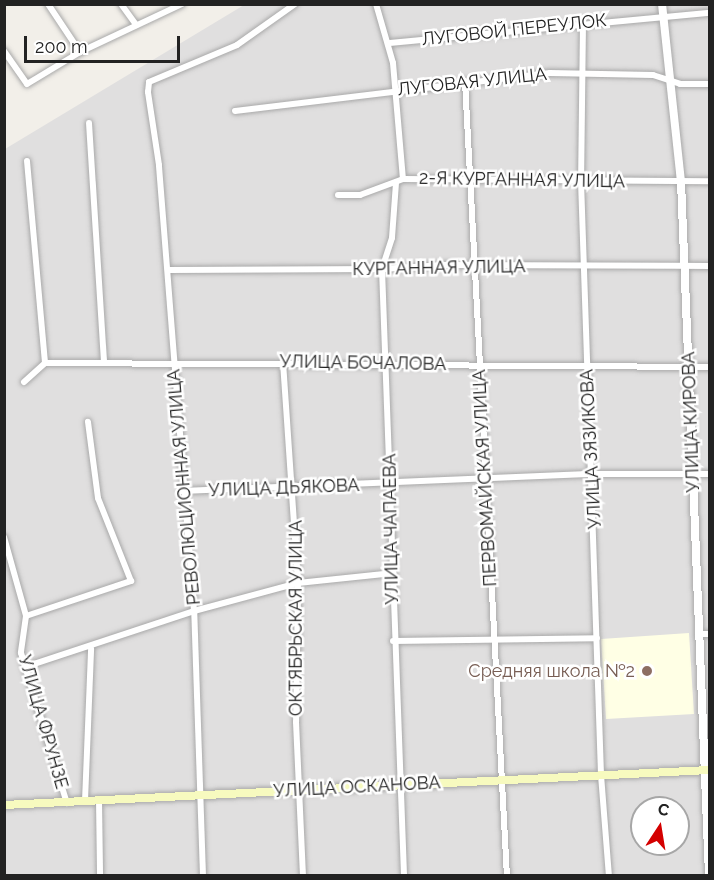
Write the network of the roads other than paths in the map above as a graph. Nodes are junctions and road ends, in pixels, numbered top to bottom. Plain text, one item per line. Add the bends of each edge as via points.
1 (48, 4) edge
2 (121, 4) edge
3 (182, 4) edge
4 (295, 4) edge
5 (376, 4) edge
6 (662, 4) edge
7 (710, 12) edge
8 (663, 16) junction
9 (583, 23) junction
10 (136, 25) junction
11 (390, 43) junction
12 (4, 51) edge
13 (80, 52) junction
14 (580, 73) junction
15 (671, 79) junction
16 (465, 81) junction
17 (710, 84) edge
18 (395, 91) junction
19 (235, 111) dead end
20 (88, 123) dead end
21 (27, 161) dead end
22 (470, 177) junction
23 (403, 178) junction
24 (581, 181) junction
25 (681, 181) junction
26 (710, 182) edge
27 (396, 183) junction
28 (338, 195) dead end
29 (584, 266) junction
30 (684, 266) junction
31 (710, 266) edge
32 (477, 267) junction
33 (382, 269) junction
34 (168, 270) junction
35 (174, 362) junction
36 (283, 362) junction
37 (45, 363) junction
38 (104, 363) junction
39 (388, 363) junction
40 (480, 364) junction
41 (587, 366) junction
42 (688, 366) junction
43 (710, 367) edge
44 (24, 382) dead end
45 (88, 422) dead end
46 (594, 474) junction
47 (710, 474) edge
48 (693, 475) junction
49 (485, 481) junction
50 (391, 484) junction
51 (294, 489) junction
52 (182, 491) junction
53 (4, 537) edge
54 (393, 573) junction
55 (298, 583) junction
56 (194, 611) junction
57 (26, 616) junction
58 (699, 634) junction
59 (710, 634) edge
60 (597, 638) junction
61 (493, 639) junction
62 (393, 641) junction
63 (90, 649) junction
64 (25, 667) junction
65 (708, 770) edge
66 (601, 775) junction
67 (501, 780) junction
68 (398, 785) junction
69 (299, 790) junction
70 (201, 795) junction
71 (85, 801) junction
72 (99, 801) junction
73 (67, 802) junction
74 (4, 805) edge
75 (100, 876) edge
76 (203, 876) edge
77 (303, 876) edge
78 (404, 876) edge
79 (507, 876) edge
80 (609, 876) edge
81 (709, 876) edge

1 - 13 street
2 - 10 street
3 - 10 street
4 - 34 street, РЕВОЛЮЦИОННАЯ УЛИЦА via 237,45 149,82
5 - 11 street
6 - 8 street, УЛИЦА КИРОВА
7 - 8 street, ЛУГОВОЙ ПЕРЕУЛОК
8 - 9 street, ЛУГОВОЙ ПЕРЕУЛОК
8 - 15 street, УЛИЦА КИРОВА
9 - 11 street, ЛУГОВОЙ ПЕРЕУЛОК
9 - 14 street, УЛИЦА ЗЯЗИКОВА
10 - 13 street
11 - 18 street
12 - 13 street via 27,84
14 - 15 street, ЛУГОВАЯ УЛИЦА
14 - 16 street, ЛУГОВАЯ УЛИЦА
14 - 24 street, УЛИЦА ЗЯЗИКОВА
15 - 17 street, ЛУГОВАЯ УЛИЦА via 680,84
15 - 25 street, УЛИЦА КИРОВА
16 - 18 street, ЛУГОВАЯ УЛИЦА
16 - 22 street, ПЕРВОМАЙСКАЯ УЛИЦА
18 - 19 street, ЛУГОВАЯ УЛИЦА
18 - 23 street
20 - 38 street
21 - 37 street
22 - 23 street, 2-Я КУРГАННАЯ УЛИЦА
22 - 24 street, 2-Я КУРГАННАЯ УЛИЦА
22 - 32 street, ПЕРВОМАЙСКАЯ УЛИЦА
23 - 27 street, 2-Я КУРГАННАЯ УЛИЦА
24 - 25 street, 2-Я КУРГАННАЯ УЛИЦА
24 - 29 street, УЛИЦА ЗЯЗИКОВА
25 - 26 street, 2-Я КУРГАННАЯ УЛИЦА
25 - 30 street, УЛИЦА КИРОВА
27 - 28 street, 2-Я КУРГАННАЯ УЛИЦА via 360,195
27 - 33 street, УЛИЦА ЧАПАЕВА via 392,238
29 - 30 street, КУРГАННАЯ УЛИЦА
29 - 32 street, КУРГАННАЯ УЛИЦА
29 - 41 street, УЛИЦА ЗЯЗИКОВА
30 - 31 street, КУРГАННАЯ УЛИЦА
30 - 42 street, УЛИЦА КИРОВА
32 - 33 street, КУРГАННАЯ УЛИЦА
32 - 40 street, ПЕРВОМАЙСКАЯ УЛИЦА
33 - 34 street, КУРГАННАЯ УЛИЦА
33 - 39 street, УЛИЦА ЧАПАЕВА
34 - 35 street, РЕВОЛЮЦИОННАЯ УЛИЦА
35 - 36 street, УЛИЦА БОЧАЛОВА
35 - 38 street, УЛИЦА БОЧАЛОВА
35 - 52 street, РЕВОЛЮЦИОННАЯ УЛИЦА
36 - 39 street, УЛИЦА БОЧАЛОВА
36 - 51 street, ОКТЯБРЬСКАЯ УЛИЦА
37 - 38 street, УЛИЦА БОЧАЛОВА
37 - 44 street
39 - 40 street, УЛИЦА БОЧАЛОВА
39 - 50 street, УЛИЦА ЧАПАЕВА
40 - 41 street, УЛИЦА БОЧАЛОВА
40 - 49 street, ПЕРВОМАЙСКАЯ УЛИЦА
41 - 42 street, УЛИЦА БОЧАЛОВА
41 - 46 street, УЛИЦА ЗЯЗИКОВА
42 - 43 street, УЛИЦА БОЧАЛОВА
42 - 48 street, УЛИЦА КИРОВА
45 - 57 street via 98,498 131,581
46 - 48 street, УЛИЦА ДЬЯКОВА
46 - 49 street, УЛИЦА ДЬЯКОВА
46 - 60 street, УЛИЦА ЗЯЗИКОВА
47 - 48 street, УЛИЦА ДЬЯКОВА
48 - 58 street, УЛИЦА КИРОВА
49 - 50 street, УЛИЦА ДЬЯКОВА
49 - 61 street, ПЕРВОМАЙСКАЯ УЛИЦА
50 - 51 street, УЛИЦА ДЬЯКОВА
50 - 54 street, УЛИЦА ЧАПАЕВА
51 - 52 street, УЛИЦА ДЬЯКОВА
51 - 55 street, ОКТЯБРЬСКАЯ УЛИЦА
52 - 56 street, РЕВОЛЮЦИОННАЯ УЛИЦА
53 - 57 street, УЛИЦА ФРУНЗЕ
54 - 55 street
54 - 62 street, УЛИЦА ЧАПАЕВА
55 - 56 street
55 - 69 street, ОКТЯБРЬСКАЯ УЛИЦА
56 - 63 street
56 - 70 street, РЕВОЛЮЦИОННАЯ УЛИЦА
57 - 64 street, УЛИЦА ФРУНЗЕ via 21,653
58 - 59 street
58 - 65 street, УЛИЦА КИРОВА
60 - 61 street
60 - 66 street, УЛИЦА ЗЯЗИКОВА
61 - 62 street
61 - 67 street, ПЕРВОМАЙСКАЯ УЛИЦА
62 - 68 street, УЛИЦА ЧАПАЕВА
63 - 64 street
63 - 71 street, УЛИЦА ФРУНЗЕ
64 - 73 street, УЛИЦА ФРУНЗЕ
65 - 66 main road, УЛИЦА ОСКАНОВА
65 - 81 street, УЛИЦА КИРОВА
66 - 67 main road, УЛИЦА ОСКАНОВА
66 - 80 street, УЛИЦА ЗЯЗИКОВА
67 - 68 main road, УЛИЦА ОСКАНОВА
67 - 79 street, ПЕРВОМАЙСКАЯ УЛИЦА
68 - 69 main road, УЛИЦА ОСКАНОВА
68 - 78 street, УЛИЦА ЧАПАЕВА
69 - 70 main road, УЛИЦА ОСКАНОВА
69 - 77 street, ОКТЯБРЬСКАЯ УЛИЦА
70 - 72 main road, УЛИЦА ОСКАНОВА
70 - 76 street, РЕВОЛЮЦИОННАЯ УЛИЦА
71 - 72 main road, УЛИЦА ОСКАНОВА
71 - 73 main road, УЛИЦА ОСКАНОВА
72 - 75 street
73 - 74 main road, УЛИЦА ОСКАНОВА

